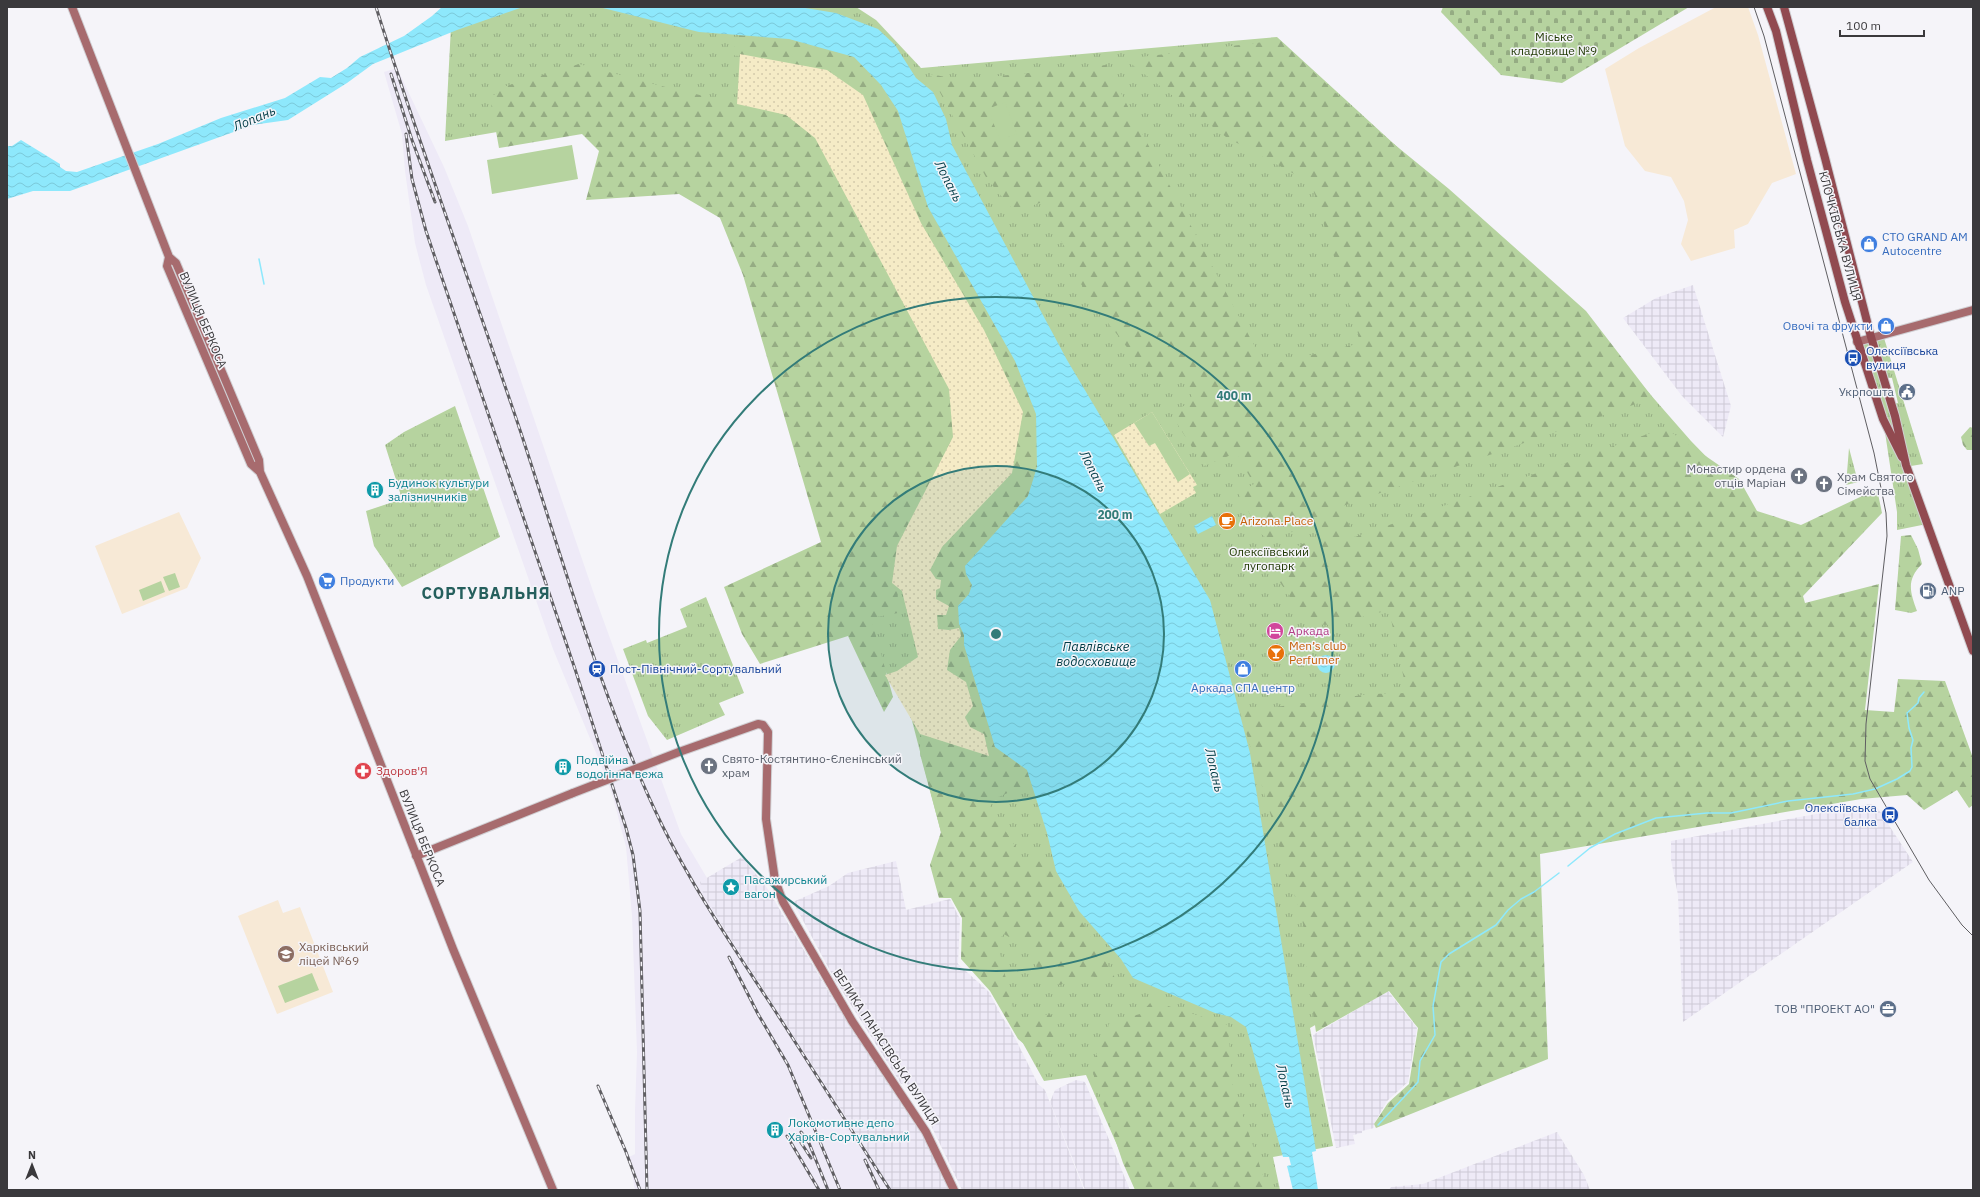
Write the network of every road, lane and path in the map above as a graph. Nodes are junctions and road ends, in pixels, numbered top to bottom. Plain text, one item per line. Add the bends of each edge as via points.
1 (72, 7) edge
2 (1767, 7) edge
3 (1784, 7) edge
4 (1973, 310) edge
5 (1871, 337) junction
6 (1857, 342) junction
7 (1906, 465) junction
8 (1973, 651) edge
9 (416, 856) junction
10 (553, 1190) edge
11 (954, 1190) edge

1 - 9 street, ВУЛИЦЯ БЕРКОСА via 168,258 167,266 251,464 260,472 307,576
2 - 6 main road, КЛОЧКІВСЬКА ВУЛИЦЯ via 1776,31 1811,174
3 - 5 main road, КЛОЧКІВСЬКА ВУЛИЦЯ
4 - 5 street
5 - 6 street
5 - 7 main road, КЛОЧКІВСЬКА ВУЛИЦЯ via 1895,416
6 - 7 main road, КЛОЧКІВСЬКА ВУЛИЦЯ via 1886,429
7 - 8 main road, КЛОЧКІВСЬКА ВУЛИЦЯ
9 - 10 street, ВУЛИЦЯ БЕРКОСА
9 - 11 street, ВЕЛИКА ПАНАСІВСЬКА ВУЛИЦЯ, bridge via 679,752 758,724 763,725 768,732 766,818 775,880 783,902 852,1021 926,1132

